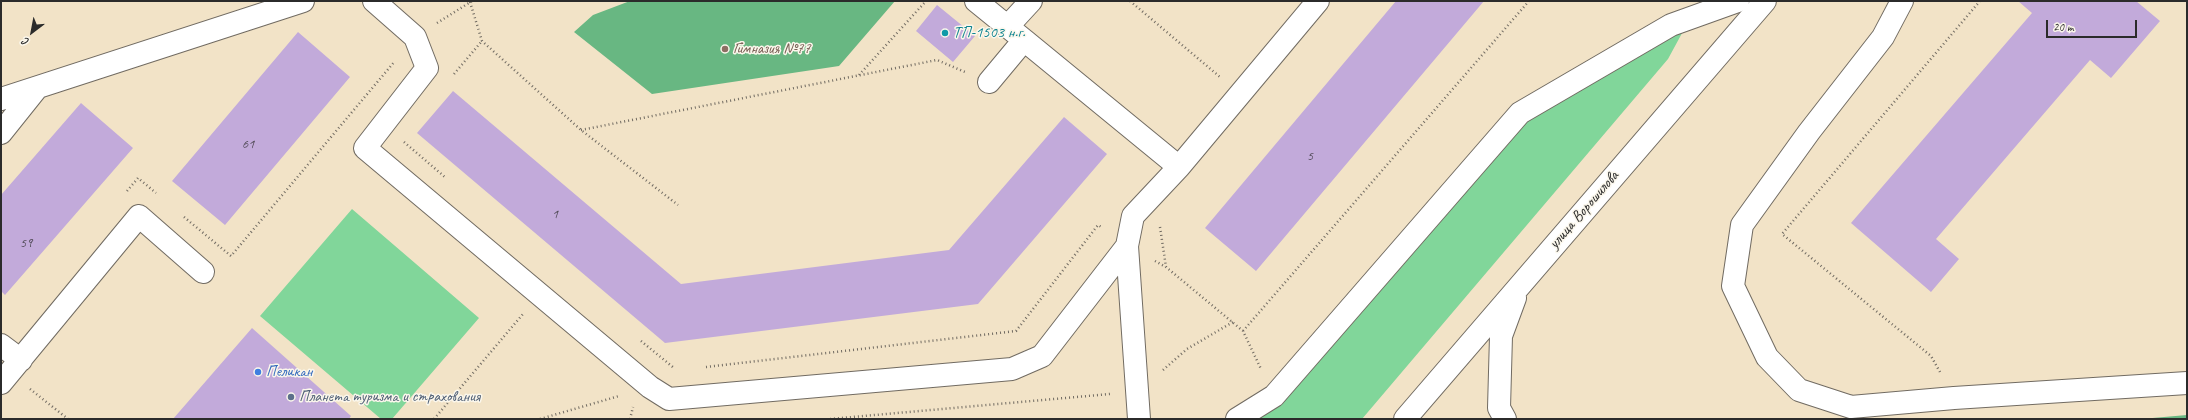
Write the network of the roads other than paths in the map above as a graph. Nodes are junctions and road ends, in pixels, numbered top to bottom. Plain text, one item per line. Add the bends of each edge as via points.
1 (303, 1) edge
2 (374, 1) edge
3 (976, 1) edge
4 (1031, 1) edge
5 (1318, 1) edge
6 (1738, 1) edge
7 (1765, 1) edge
8 (1902, 1) edge
9 (1016, 33) junction
10 (989, 82) road end
11 (37, 88) junction
12 (1, 99) edge
13 (1, 133) edge
14 (1179, 167) junction
15 (1127, 246) junction
16 (203, 272) dead end
17 (1521, 283) junction
18 (1, 345) edge
19 (10, 372) edge
20 (2187, 383) edge
21 (1139, 419) edge
22 (1237, 419) edge
23 (1404, 419) edge
24 (1505, 419) edge

1 - 11 main road
2 - 15 main road via 415,37 427,68 365,148 650,387 669,399 1012,369 1042,356
3 - 9 main road
4 - 9 main road
5 - 14 main road
6 - 22 main road via 1671,25 1520,112 1274,396
7 - 17 main road, улица Ворошилова
8 - 20 main road via 1883,37 1809,132 1742,225 1734,286 1767,357 1799,390 1851,407
9 - 10 main road
9 - 14 main road
11 - 12 main road
11 - 13 main road
14 - 15 main road via 1133,216
15 - 21 main road
16 - 19 main road via 139,216
17 - 23 main road, улица Ворошилова
17 - 24 main road via 1501,336 1499,408
18 - 19 main road

